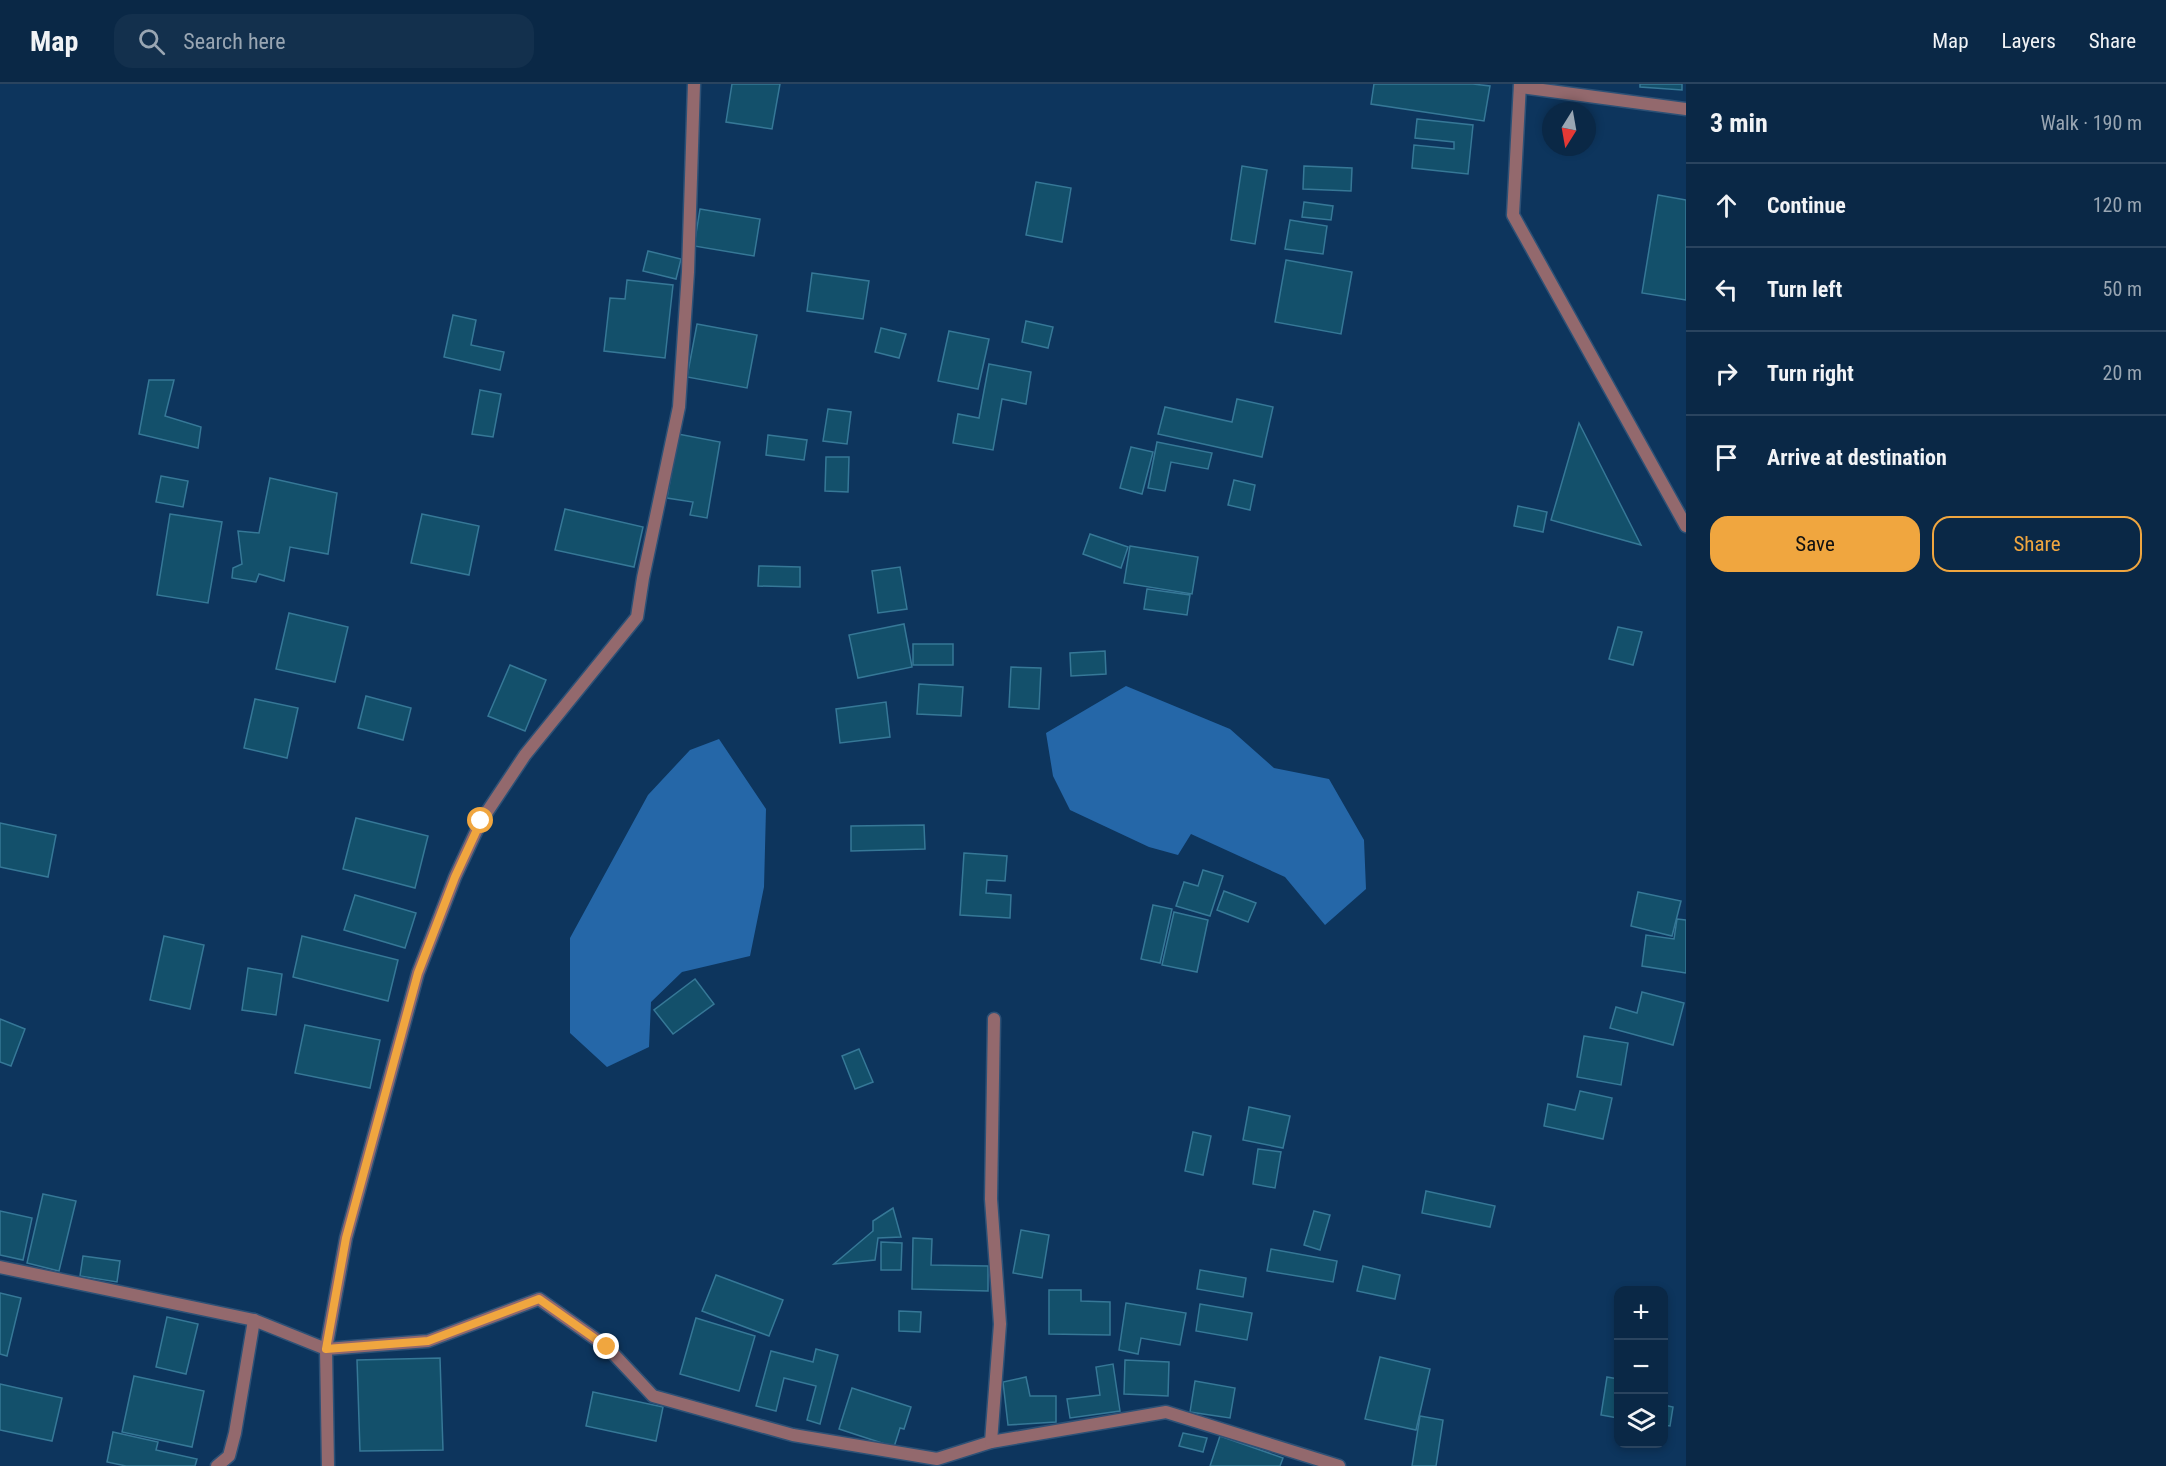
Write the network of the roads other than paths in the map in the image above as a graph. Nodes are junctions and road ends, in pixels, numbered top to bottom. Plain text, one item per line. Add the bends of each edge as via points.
1 (694, 84) edge
2 (1520, 86) edge
3 (1686, 109) edge
4 (1686, 525) edge
5 (994, 1019) dead end
6 (0, 1266) edge
7 (254, 1320) junction
8 (326, 1349) junction
9 (991, 1442) junction
10 (217, 1466) edge
11 (328, 1466) edge
12 (1339, 1466) edge

1 - 8 street via 679,407 637,617 525,754 481,821 455,877 418,973 400,1038 346,1238
2 - 3 street
2 - 4 street via 1513,215
5 - 9 street via 991,1199 1000,1324
6 - 7 street
7 - 8 street
7 - 10 street via 235,1433 229,1456
8 - 9 street via 428,1341 539,1299 607,1347 653,1396 793,1435 937,1459
8 - 11 street
9 - 12 street via 1166,1412

